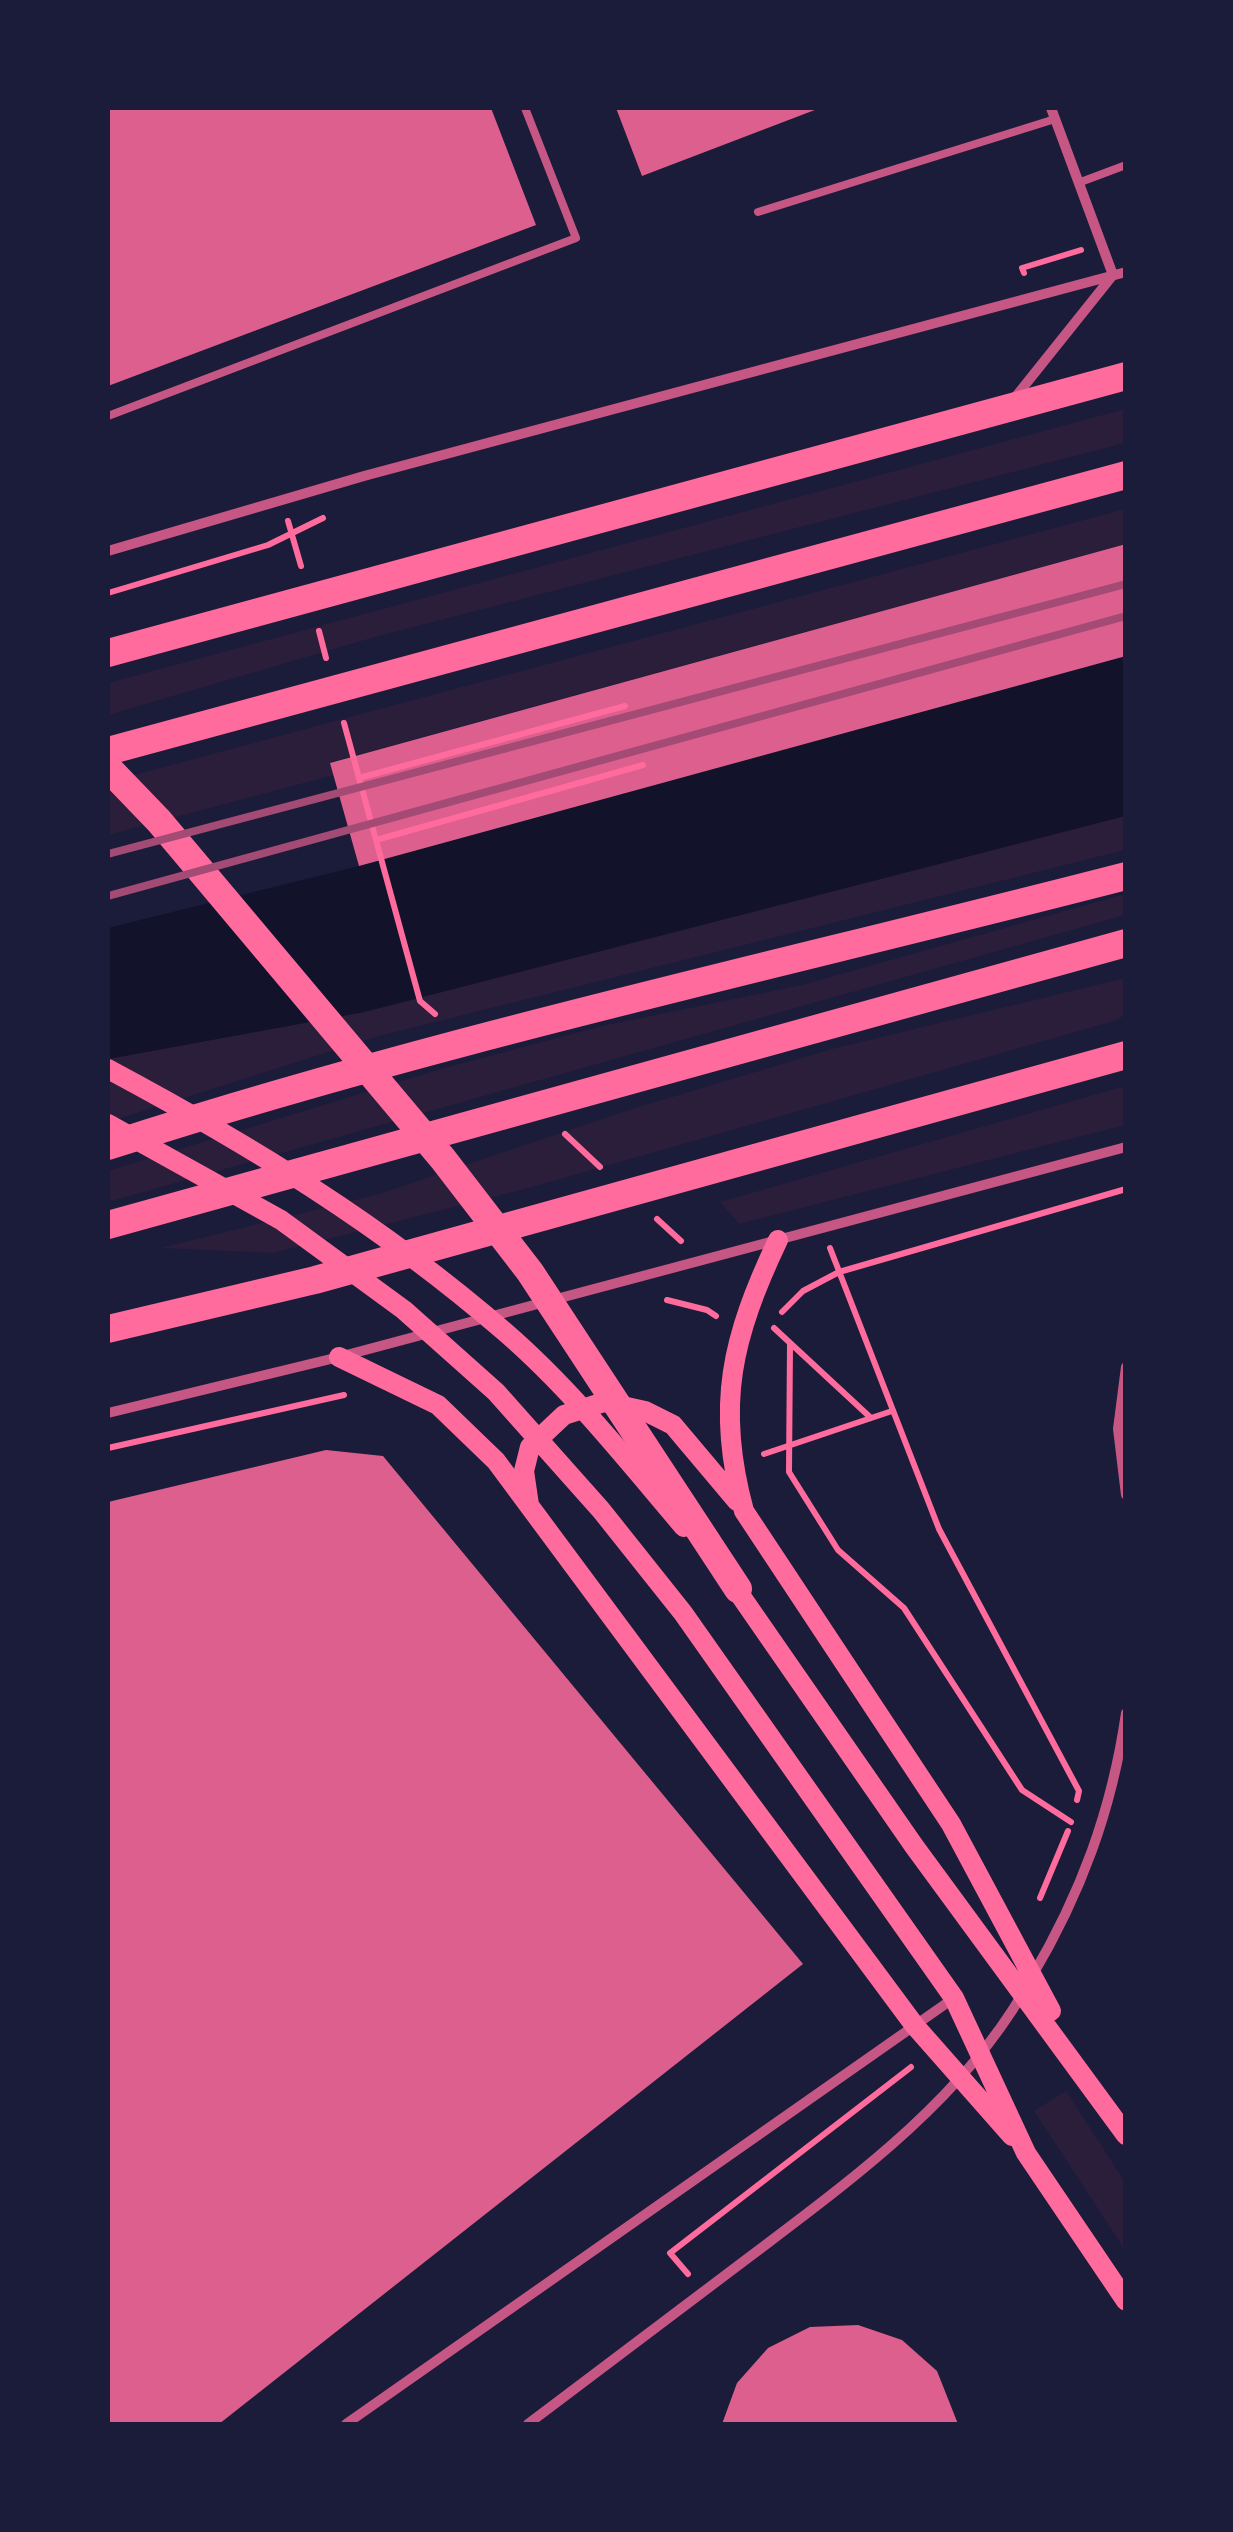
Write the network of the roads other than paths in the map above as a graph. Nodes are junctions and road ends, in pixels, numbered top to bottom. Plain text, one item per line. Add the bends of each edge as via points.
1 (526, 108) edge
2 (1053, 113) edge
3 (1126, 165) edge
4 (1078, 184) junction
5 (758, 212) dead end
6 (1126, 272) edge
7 (1113, 275) junction
8 (1126, 376) edge
9 (1006, 409) junction
10 (108, 416) edge
11 (1126, 474) edge
12 (108, 552) edge
13 (108, 653) edge
14 (108, 751) edge
15 (108, 768) edge
16 (1126, 876) edge
17 (1126, 943) edge
18 (1126, 1055) edge
19 (108, 1069) edge
20 (108, 1124) edge
21 (108, 1146) edge
22 (1126, 1147) edge
23 (108, 1226) edge
24 (778, 1240) junction
25 (108, 1329) edge
26 (339, 1357) junction
27 (1126, 1367) edge
28 (108, 1414) edge
29 (1126, 1495) edge
30 (530, 1508) junction
31 (744, 1511) junction
32 (738, 1589) junction
33 (1126, 1713) edge
34 (954, 1998) junction
35 (915, 2026) junction
36 (1082, 2070) junction
37 (1126, 2135) edge
38 (1026, 2153) junction
39 (1126, 2301) edge
40 (346, 2424) edge
41 (528, 2424) edge

1 - 10 lane via 576,238
2 - 4 street
2 - 5 lane
3 - 4 lane
4 - 7 street
6 - 7 street
7 - 9 street
7 - 12 street via 364,476
8 - 9 highway
9 - 13 highway
11 - 14 highway
15 - 32 highway via 443,1159 530,1272
16 - 21 highway via 568,1013
17 - 23 highway
18 - 25 highway via 316,1280
19 - 32 main road via 266,1156 353,1214 507,1334 598,1426
20 - 34 main road via 281,1220 404,1310 496,1392 683,1613
22 - 24 street
24 - 26 street
24 - 31 main road via 751,1296 729,1378 732,1464
26 - 28 street
26 - 30 main road via 438,1406 471,1434
27 - 29 street via 1118,1430
30 - 31 main road via 524,1471 530,1448 564,1415 604,1402 674,1426
30 - 35 main road
31 - 36 main road via 951,1824
32 - 36 main road via 914,1846
33 - 41 street via 1117,1775 1091,1862 1006,2022 931,2107 859,2173
34 - 35 street
34 - 38 main road
35 - 38 main road
35 - 40 street
36 - 37 main road
38 - 39 main road

